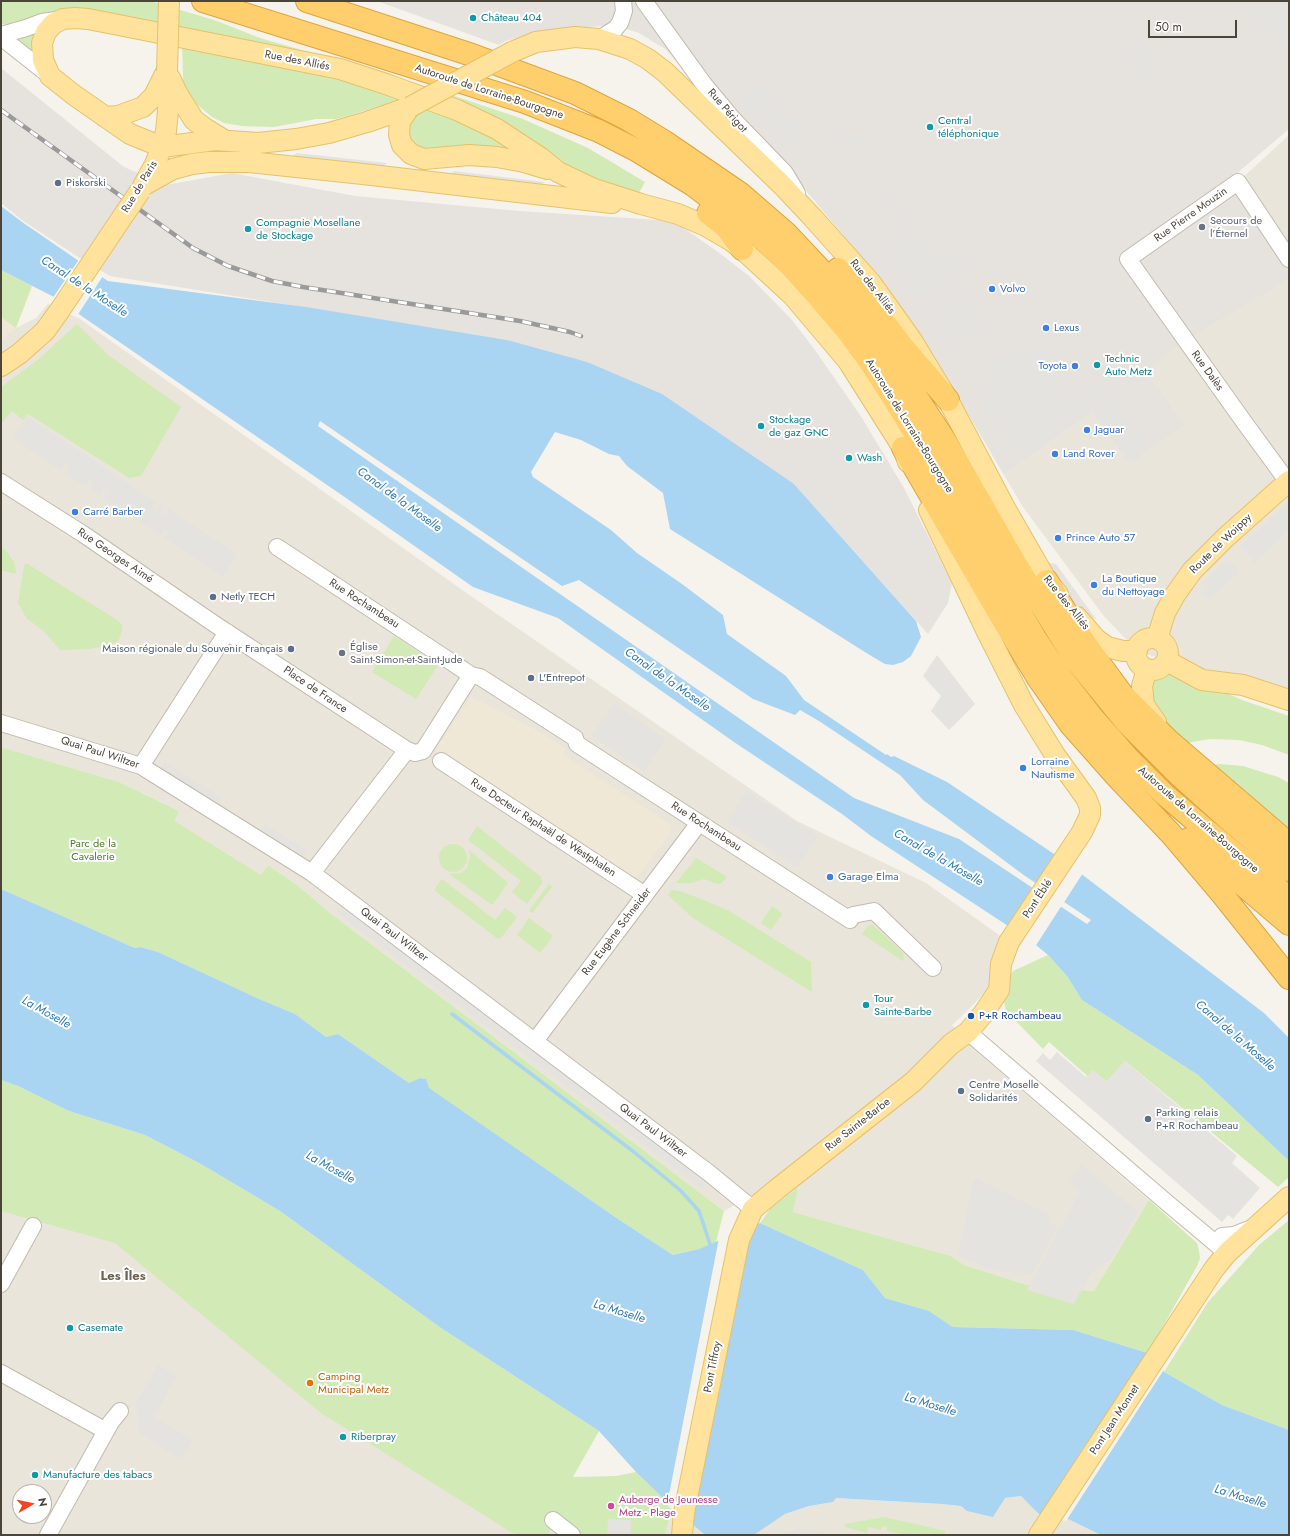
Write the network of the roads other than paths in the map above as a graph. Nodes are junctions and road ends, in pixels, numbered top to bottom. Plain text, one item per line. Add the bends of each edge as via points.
1 (169, 1) edge
2 (203, 1) edge
3 (307, 1) edge
4 (623, 1) edge
5 (644, 1) edge
6 (62, 19) junction
7 (1, 36) edge
8 (599, 39) junction
9 (167, 70) junction
10 (50, 76) junction
11 (478, 87) junction
12 (410, 107) junction
13 (105, 117) junction
14 (224, 140) junction
15 (665, 142) junction
16 (162, 147) junction
17 (558, 172) junction
18 (142, 188) junction
19 (641, 204) junction
20 (813, 218) junction
21 (742, 249) junction
22 (1128, 259) joint
23 (1289, 259) edge
24 (1, 366) edge
25 (948, 400) junction
26 (903, 448) junction
27 (1288, 481) edge
28 (1, 482) edge
29 (277, 547) dead end
30 (1047, 581) junction
31 (227, 632) junction
32 (1157, 639) junction
33 (1137, 651) junction
34 (1167, 661) junction
35 (1147, 669) junction
36 (471, 675) junction
37 (1289, 700) edge
38 (1, 723) edge
39 (1168, 740) junction
40 (407, 750) junction
41 (441, 761) dead end
42 (140, 766) junction
43 (1117, 778) junction
44 (699, 823) junction
45 (1289, 844) edge
46 (1066, 855) joint
47 (1289, 870) edge
48 (312, 873) junction
49 (645, 895) junction
50 (1289, 898) edge
51 (1289, 924) edge
52 (1009, 942) joint
53 (933, 968) dead end
54 (1289, 978) edge
55 (968, 1032) junction
56 (535, 1042) junction
57 (1289, 1197) edge
58 (751, 1213) junction
59 (33, 1226) dead end
60 (1228, 1245) junction
61 (1, 1284) edge
62 (1, 1373) edge
63 (120, 1411) dead end
64 (106, 1431) junction
65 (553, 1520) dead end
66 (683, 1527) edge
67 (48, 1535) edge
68 (572, 1535) edge
69 (1039, 1535) edge

1 - 9 main road, Rue de Paris, bridge
2 - 11 highway, Autoroute de Lorraine-Bourgogne
3 - 15 highway, Autoroute de Lorraine-Bourgogne via 472,55 568,90 629,120
4 - 8 street via 624,11 620,23
5 - 20 street, Rue Périgot via 703,83 732,118 785,173
6 - 7 street via 42,22
6 - 10 main road via 46,32 42,43 43,60
6 - 17 main road, Rue des Alliés via 88,19 340,69 457,110 496,129 542,158
7 - 10 street
8 - 12 main road, Rue des Alliés, bridge via 575,37 536,42 512,52
8 - 20 main road, Rue des Alliés via 630,49 656,65
9 - 13 main road via 154,96 143,107 118,116
9 - 14 main road via 177,93 194,120
9 - 16 main road, Rue de Paris via 168,111
10 - 13 main road
11 - 21 highway via 500,103 537,118 646,172 726,227
11 - 50 highway, Autoroute de Lorraine-Bourgogne via 564,117 636,150 693,185 756,234 787,262 845,328 868,359 923,446 1035,638 1092,717 1164,794
12 - 14 main road, Rue des Alliés via 329,133 296,139 258,143
12 - 17 main road via 400,121 399,135 402,145 410,154 424,159 469,155 497,157
13 - 16 main road via 130,134
14 - 16 main road
15 - 25 highway via 717,163 781,213 866,299
15 - 47 highway, Autoroute de Lorraine-Bourgogne via 741,194 786,233 832,282 881,343 944,439 1015,563 1075,659 1127,723 1179,775
16 - 18 main road, Rue de Paris
17 - 19 main road, Rue des Alliés via 594,189
18 - 19 main road, Rue des Alliés via 173,169 192,164 249,162 606,203
18 - 24 main road, Rue de Paris, bridge via 45,331
19 - 21 main road, Rue des Alliés via 678,214 706,226
20 - 25 main road, Rue des Alliés via 875,290 911,339
21 - 26 main road, Rue des Alliés via 793,296 848,361
22 - 23 street, Rue Pierre Mouzin via 1238,182
22 - 27 street, Rue Dalès
25 - 30 main road, Rue des Alliés
26 - 43 highway via 1038,678 1070,724
26 - 46 main road, Rue des Alliés via 912,475 1014,685 1055,755 1086,798 1090,815
27 - 32 main road, Route de Woippy via 1192,570 1165,613
28 - 31 street, Rue Georges Aimé via 83,534
29 - 36 street, Rue Rochambeau
30 - 33 main road, Rue des Alliés via 1096,639 1107,647
30 - 39 highway via 1086,645 1122,694
31 - 40 street, Place de France
31 - 42 street
32 - 33 main road via 1144,640
32 - 34 main road via 1166,645
33 - 35 main road via 1138,660
34 - 35 main road via 1156,670
34 - 37 main road via 1202,680 1243,685
35 - 39 main road via 1142,686 1144,705
36 - 40 street via 423,751 414,753
36 - 44 street, Rue Rochambeau via 480,677 575,738 577,744
38 - 42 street, Quai Paul Wiltzer
39 - 45 highway
40 - 48 street
41 - 49 street, Rue Docteur Raphaël de Westphalen
42 - 48 street, Quai Paul Wiltzer
43 - 51 highway
43 - 54 highway via 1177,841
44 - 49 street, Rue Eugène Schneider
44 - 53 street, Rue Rochambeau via 850,920 854,915 874,911
46 - 52 main road, Pont Éblé
48 - 56 street, Quai Paul Wiltzer
49 - 56 street, Rue Eugène Schneider
52 - 55 main road, Rue Sainte-Barbe via 1001,964 999,990
55 - 58 main road, Rue Sainte-Barbe via 951,1044 913,1082 771,1193
55 - 60 street via 1165,1201
56 - 58 street, Quai Paul Wiltzer via 745,1200
57 - 60 main road, Pont Jean Monnet via 1256,1227
58 - 66 main road, Pont Tiffroy via 738,1240
59 - 61 street
60 - 69 main road, Pont Jean Monnet
62 - 64 street
63 - 64 street
64 - 67 street
65 - 68 street

